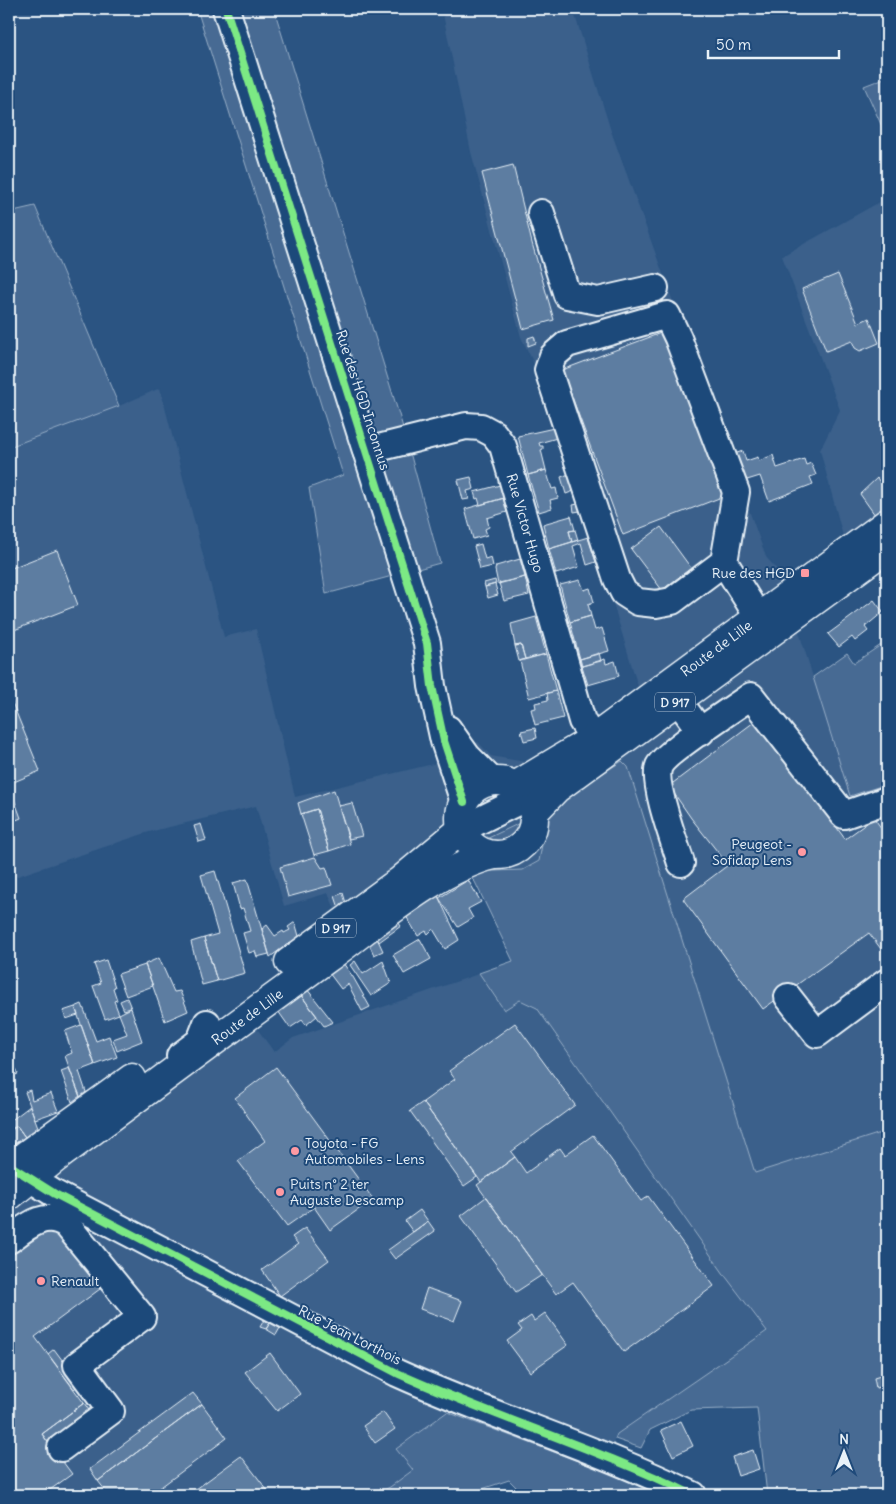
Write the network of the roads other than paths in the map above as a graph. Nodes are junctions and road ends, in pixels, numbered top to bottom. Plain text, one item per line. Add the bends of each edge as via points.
1 (226, 9) edge
2 (541, 214) dead end
3 (655, 288) dead end
4 (624, 296) junction
5 (630, 326) junction
6 (366, 451) junction
7 (887, 523) edge
8 (887, 536) edge
9 (887, 548) edge
10 (724, 562) junction
11 (820, 597) junction
12 (767, 612) junction
13 (672, 692) junction
14 (439, 714) junction
15 (701, 732) junction
16 (593, 739) junction
17 (517, 794) junction
18 (887, 800) edge
19 (464, 802) junction
20 (466, 836) junction
21 (494, 855) junction
22 (681, 862) dead end
23 (887, 982) edge
24 (788, 997) dead end
25 (254, 1012) junction
26 (13, 1172) edge
27 (9, 1196) edge
28 (54, 1206) junction
29 (9, 1240) edge
30 (61, 1448) dead end
31 (693, 1495) edge

1 - 6 street, Rue des HGD Inconnus
2 - 4 street via 567,295 598,302
3 - 4 street
4 - 5 street
5 - 10 street via 667,316 678,338 736,492
5 - 10 street via 567,344 553,356 548,370 617,579 624,592 638,602 656,604 672,601
6 - 14 street, Rue des HGD Inconnus via 427,643
6 - 16 street, Rue Victor Hugo via 466,426 481,426 494,434 503,446 516,486 582,721
7 - 12 main road, Route de Lille / D 917
8 - 11 street via 834,575
9 - 11 main road, Route de Lille / D 917
10 - 12 street
11 - 13 main road, Route de Lille / D 917
12 - 13 main road, Route de Lille / D 917
13 - 15 street
13 - 16 main road, Route de Lille / D 917
13 - 17 main road, Route de Lille / D 917 via 556,789
14 - 17 street, Rue des HGD Inconnus via 467,756
14 - 19 street, Rue des HGD Inconnus via 444,741
15 - 18 street via 751,696 844,815
15 - 22 street via 659,765 661,797
16 - 17 main road, Route de Lille / D 917
17 - 19 main road via 476,788
17 - 20 street
17 - 21 main road, Route de Lille via 533,829 524,843 511,853
19 - 20 main road via 460,820
20 - 21 main road via 485,853
20 - 25 street via 268,994
20 - 26 main road, Route de Lille / D 917 via 207,1023
21 - 25 main road, Route de Lille / D 917 via 455,869
23 - 24 street via 817,1034
25 - 26 main road, Route de Lille / D 917
26 - 27 main road, Route de Lille / D 917
26 - 28 street, Rue Jean Lorthois
28 - 29 street
28 - 30 street via 142,1317 77,1365 111,1411
28 - 31 street, Rue Jean Lorthois via 433,1390 645,1472

